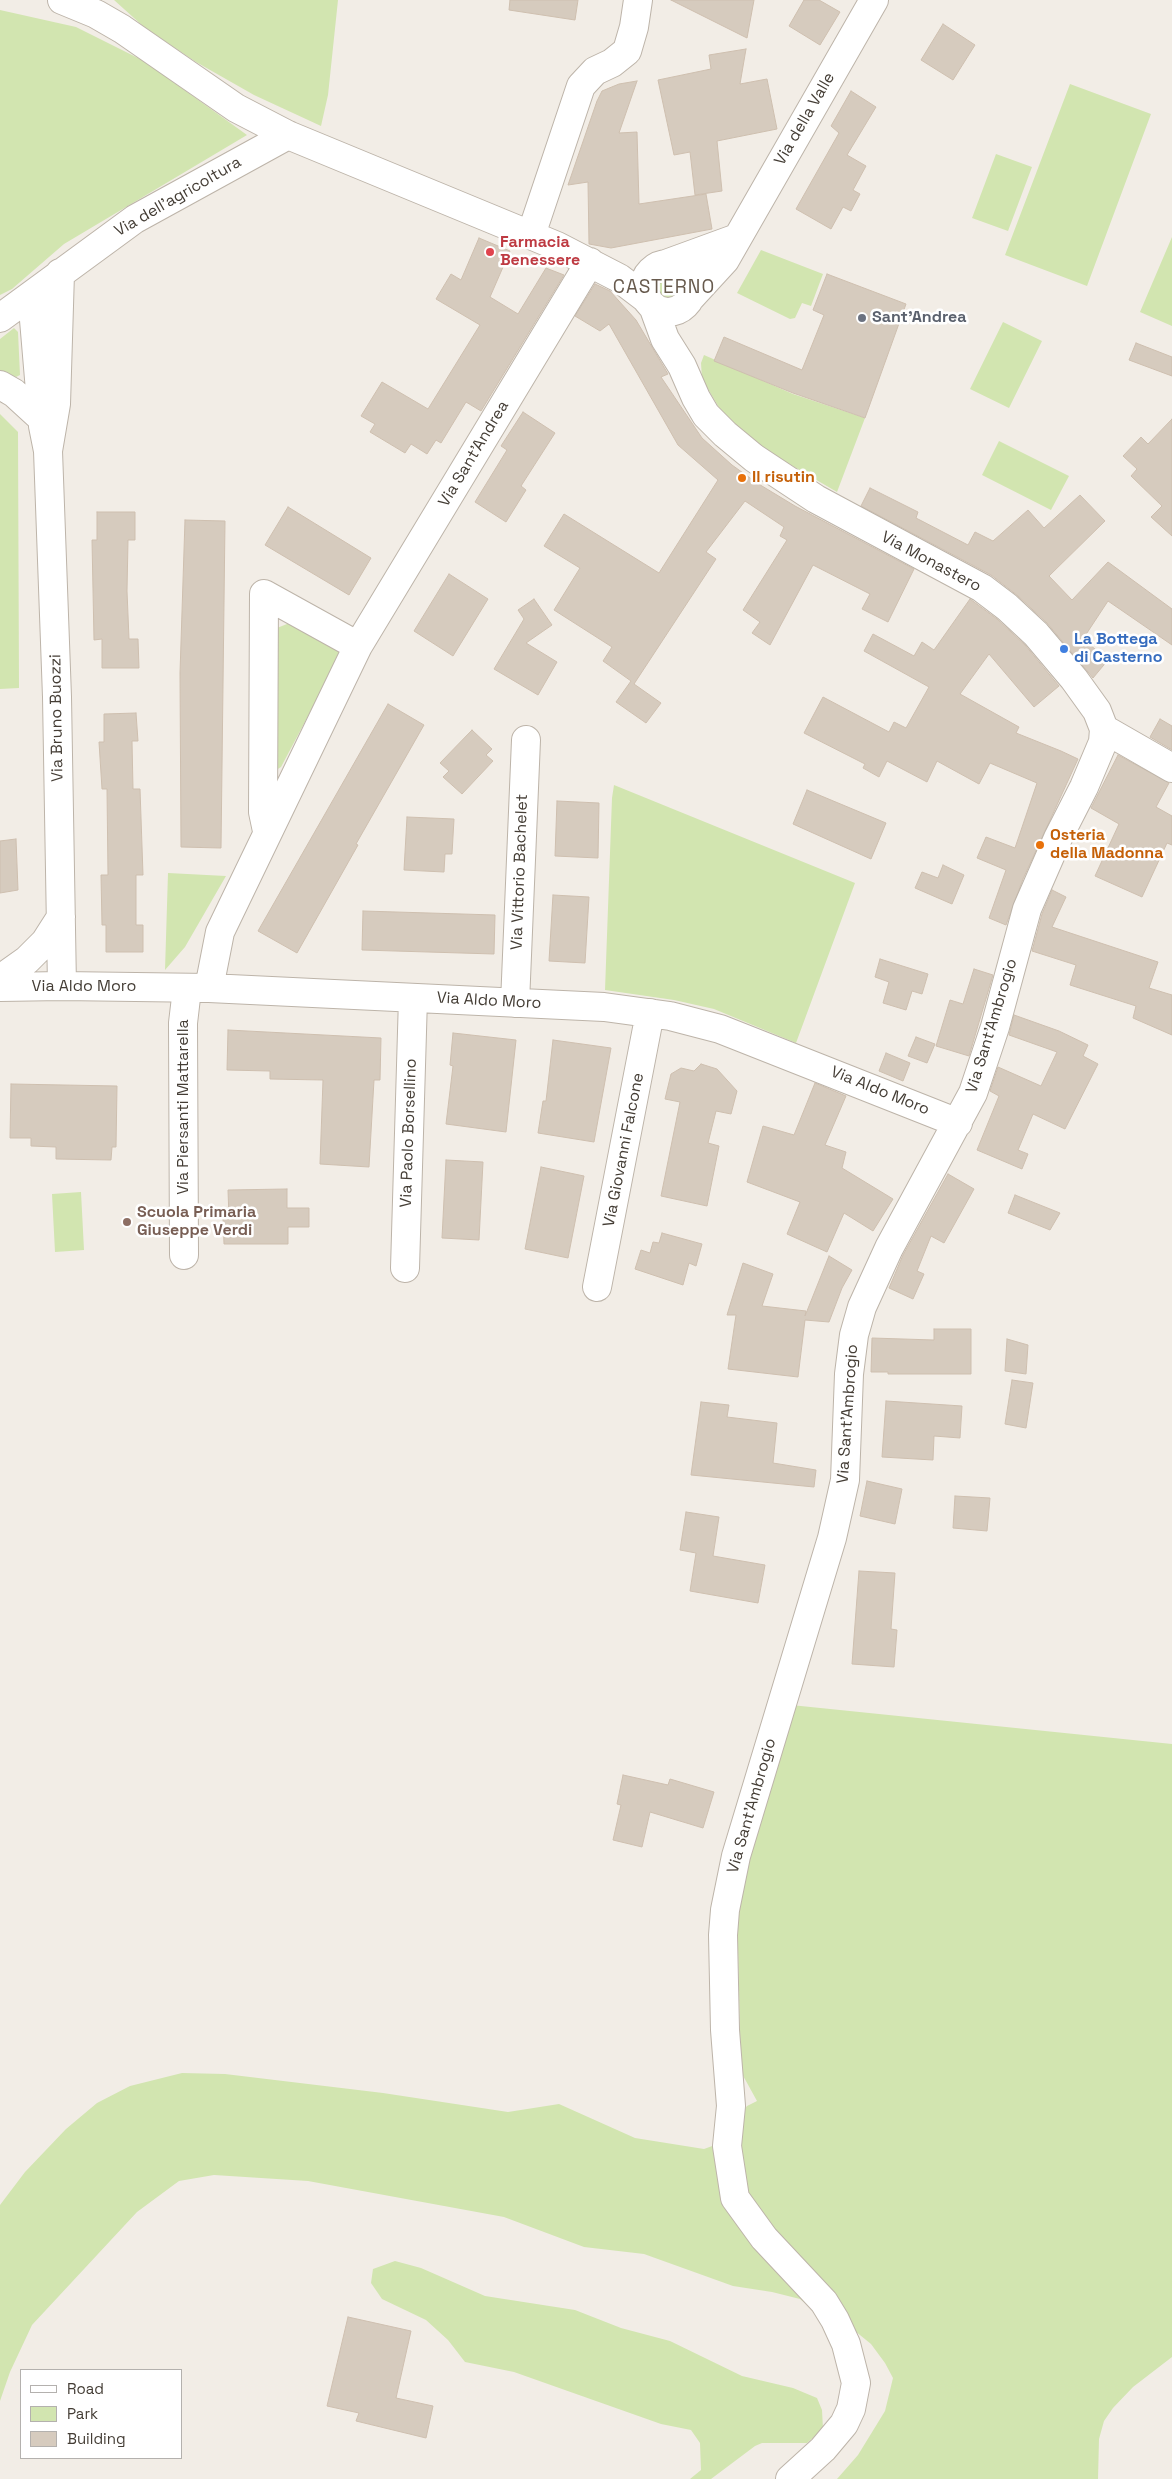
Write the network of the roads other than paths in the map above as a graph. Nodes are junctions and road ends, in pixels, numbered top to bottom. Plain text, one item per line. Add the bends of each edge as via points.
1 (62, 0) edge
2 (638, 0) edge
3 (874, 0) edge
4 (288, 135) junction
5 (531, 235) junction
6 (736, 238) junction
7 (590, 262) junction
8 (659, 266) junction
9 (60, 273) junction
10 (32, 296) junction
11 (689, 301) junction
12 (650, 303) junction
13 (0, 318) edge
14 (682, 366) junction
15 (0, 385) edge
16 (48, 433) junction
17 (358, 646) junction
18 (1104, 729) junction
19 (526, 740) dead end
20 (1172, 768) edge
21 (267, 831) junction
22 (61, 917) junction
23 (0, 979) edge
24 (62, 986) junction
25 (0, 987) edge
26 (198, 988) junction
27 (413, 998) junction
28 (515, 1003) junction
29 (650, 1013) junction
30 (958, 1123) junction
31 (184, 1255) dead end
32 (405, 1268) dead end
33 (597, 1287) dead end
34 (790, 2479) edge

1 - 4 street via 122,29 236,108
2 - 5 street via 626,51 596,71 582,86
3 - 6 street, Via della Valle
4 - 5 street
4 - 9 street, Via dell'agricoltura via 135,219
5 - 7 street
6 - 8 street
6 - 11 street, Via della Valle via 725,260
7 - 8 street
7 - 12 street via 619,278
7 - 17 street, Via Sant'Andrea
8 - 11 street via 678,266 689,275 692,290
8 - 12 street via 646,278 645,293
9 - 10 street, Via dell'agricoltura
9 - 16 street, Via Bruno Buozzi via 56,404
10 - 13 street, Via dell'agricoltura
10 - 16 street, Via Bruno Buozzi
11 - 12 street via 674,311 659,310
11 - 14 street
12 - 14 street, Via Monastero via 665,339
14 - 18 street, Via Monastero via 706,415 754,458 816,500 982,588 1007,607 1036,634 1074,679 1097,711
15 - 16 street via 14,393
16 - 22 street, Via Bruno Buozzi
17 - 21 street, Via Sant'Andrea
17 - 21 street via 264,594 263,812
18 - 20 street
18 - 30 street, Via Sant'Ambrogio via 1103,742 1084,787 1027,909 995,1027 973,1093
19 - 28 street, Via Vittorio Bachelet
21 - 26 street, Via Sant'Andrea
22 - 23 street via 45,942
22 - 24 street, Via Bruno Buozzi
24 - 25 street, Via Aldo Moro
24 - 26 street, Via Aldo Moro
26 - 27 street, Via Aldo Moro
26 - 31 street, Via Piersanti Mattarella via 183,1023
27 - 28 street, Via Aldo Moro
27 - 32 street, Via Paolo Borsellino
28 - 29 street, Via Aldo Moro via 604,1007
29 - 30 street, Via Aldo Moro via 720,1028
29 - 33 street, Via Giovanni Falcone
30 - 34 street, Via Sant'Ambrogio via 889,1248 862,1307 854,1335 849,1374 845,1480 832,1538 736,1856 725,1910 722,1935 731,2106 727,2146 735,2198 764,2238 824,2302 846,2344 856,2383 851,2409 844,2424 823,2449

